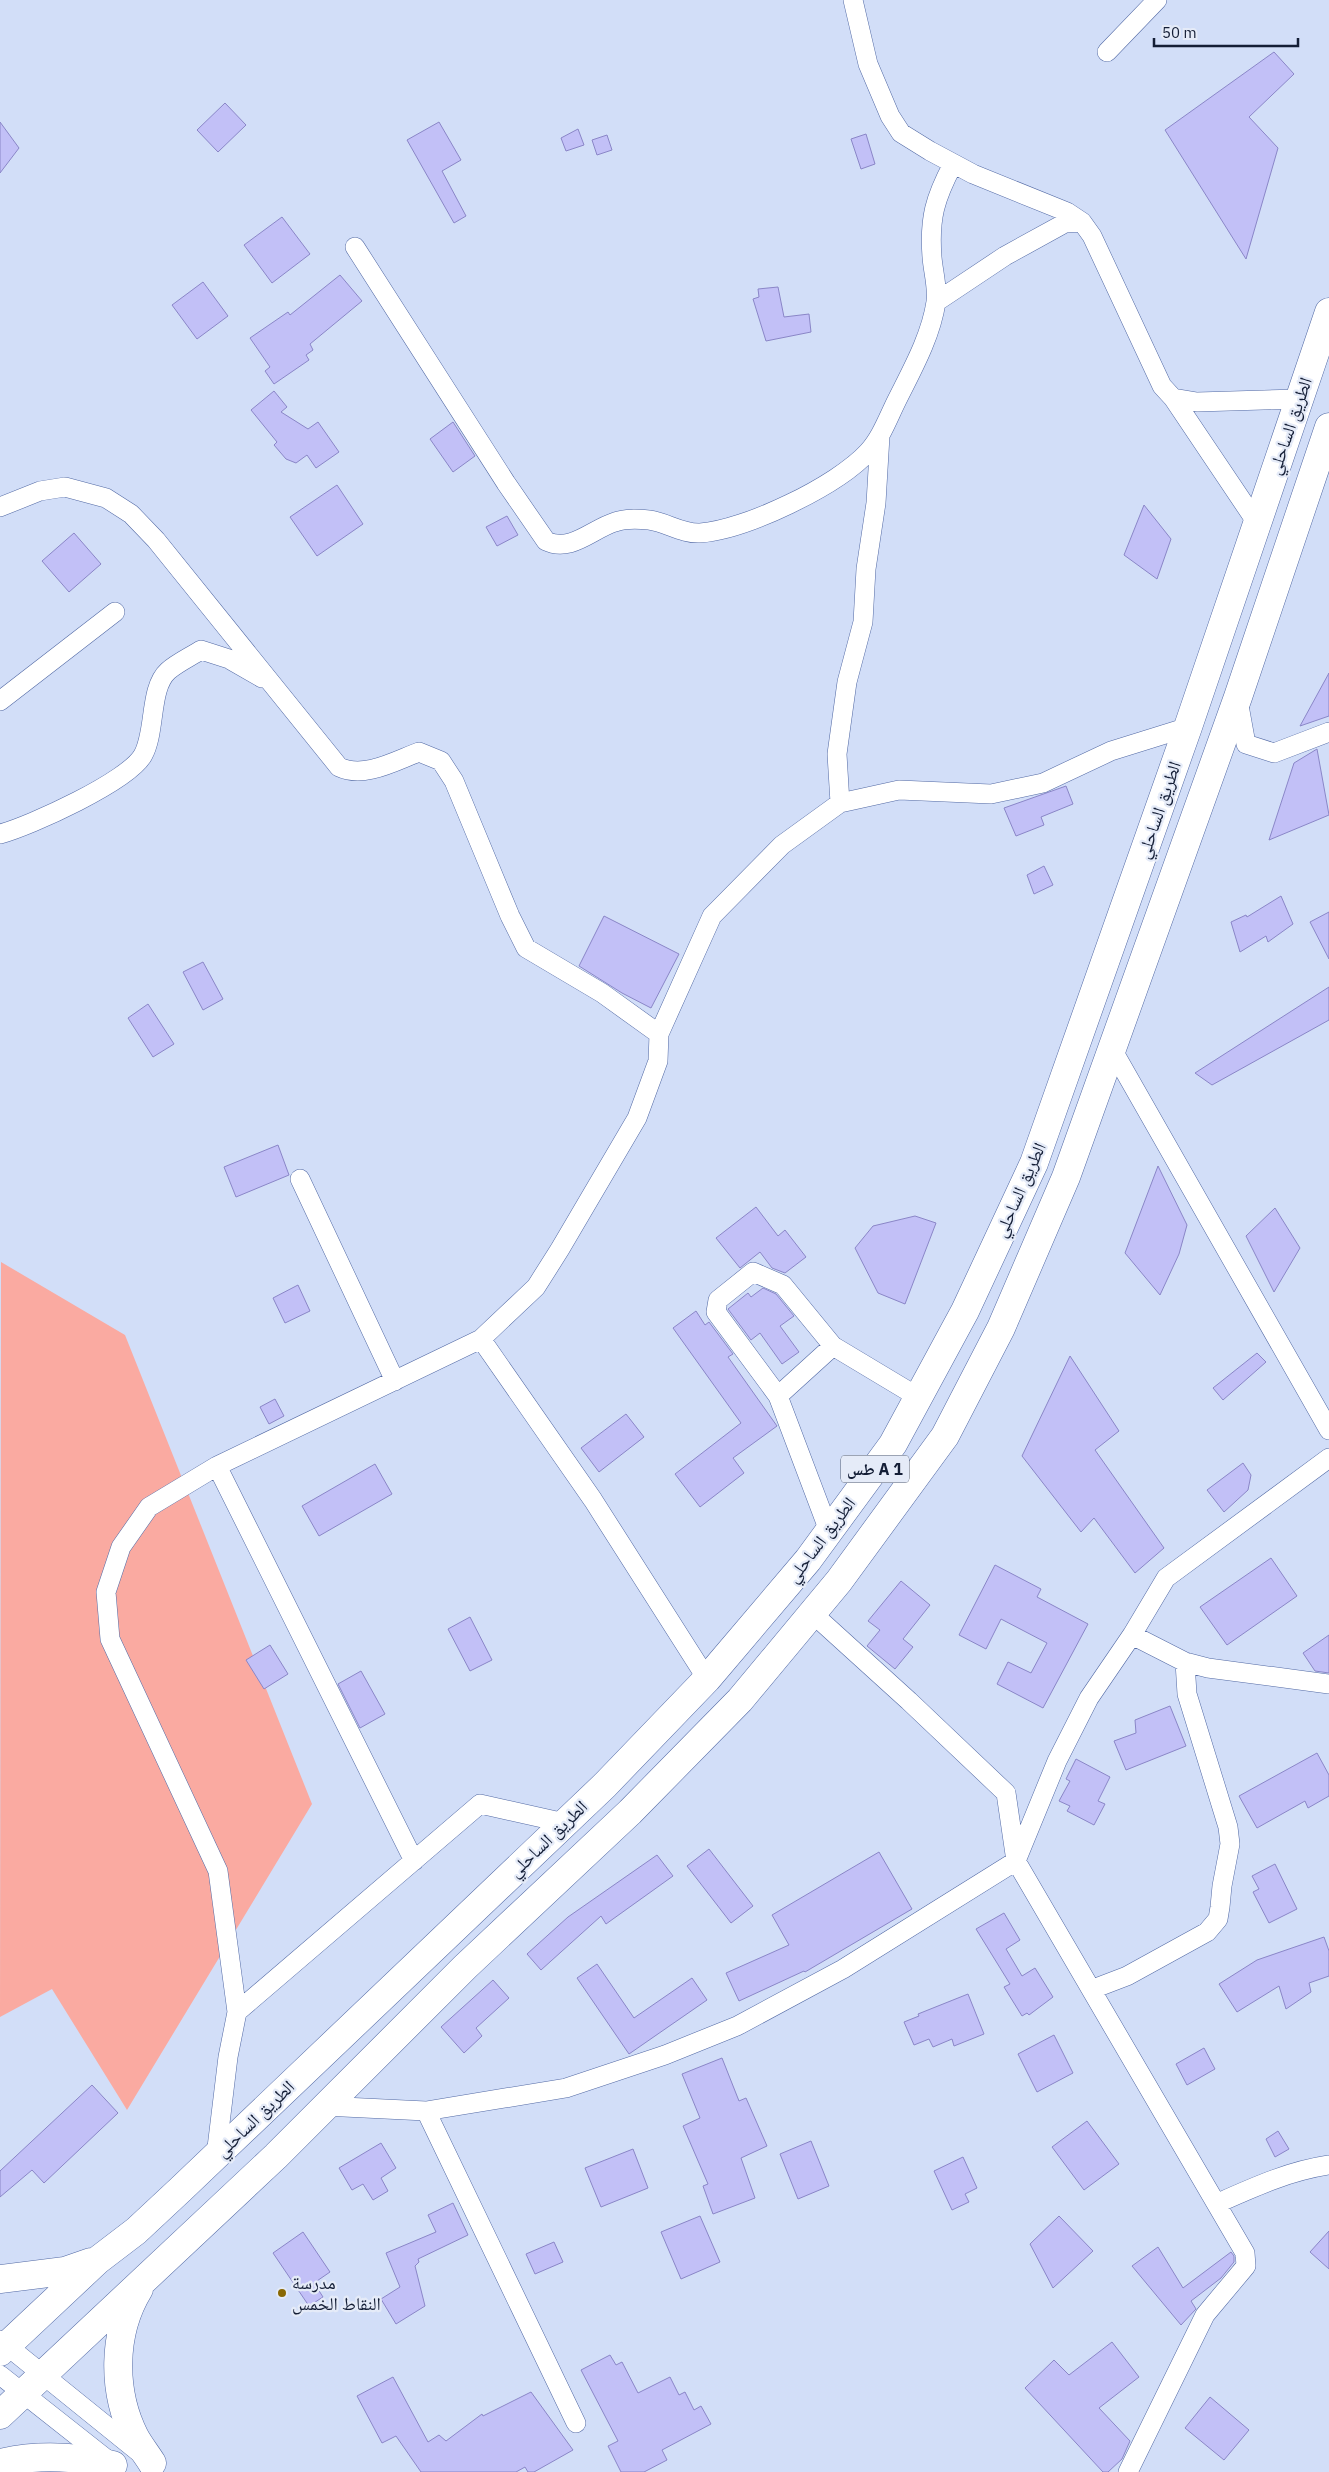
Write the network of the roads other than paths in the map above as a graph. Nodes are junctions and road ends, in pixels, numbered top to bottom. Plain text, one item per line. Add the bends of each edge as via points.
1 (853, 0) edge
2 (1157, 0) edge
3 (1107, 52) dead end
4 (953, 164) junction
5 (1082, 222) junction
6 (355, 247) dead end
7 (936, 302) junction
8 (1329, 312) edge
9 (1173, 398) junction
10 (1300, 399) junction
11 (1329, 427) edge
12 (880, 434) junction
13 (0, 507) edge
14 (1257, 523) junction
15 (115, 612) dead end
16 (269, 682) junction
17 (1238, 697) junction
18 (0, 700) edge
19 (1188, 727) junction
20 (1329, 732) edge
21 (840, 803) junction
22 (0, 834) edge
23 (659, 1034) junction
24 (1112, 1049) junction
25 (300, 1179) dead end
26 (481, 1339) junction
27 (833, 1346) junction
28 (395, 1381) junction
29 (778, 1396) junction
30 (918, 1397) junction
31 (1329, 1430) edge
32 (1329, 1458) edge
33 (217, 1466) junction
34 (829, 1531) junction
35 (812, 1613) junction
36 (1132, 1635) junction
37 (1185, 1662) junction
38 (708, 1679) junction
39 (1329, 1684) edge
40 (565, 1823) junction
41 (414, 1861) junction
42 (1016, 1861) junction
43 (1093, 1989) junction
44 (237, 2012) junction
45 (323, 2106) junction
46 (426, 2111) junction
47 (216, 2156) junction
48 (1329, 2165) edge
49 (1218, 2203) junction
50 (98, 2260) junction
51 (156, 2266) junction
52 (0, 2278) edge
53 (2, 2346) edge
54 (0, 2375) edge
55 (43, 2375) junction
56 (22, 2393) junction
57 (0, 2415) edge
58 (576, 2423) dead end
59 (0, 2463) edge
60 (117, 2468) edge
61 (157, 2468) edge
62 (1128, 2472) edge

1 - 4 street via 868,64 890,116 901,133
2 - 3 street
4 - 5 street via 1066,212
4 - 7 street via 938,192 931,219
5 - 7 street via 1066,224 1006,256
5 - 9 street via 1092,236 1162,386
6 - 12 street via 506,482 546,541 555,545 566,546 616,521 659,522 698,533 754,519 783,507 851,467 868,452
7 - 12 street via 912,372
8 - 10 highway, الطريق الساحلي / طس A 1
9 - 10 street via 1197,402
9 - 14 street
10 - 14 highway, الطريق الساحلي / طس A 1
11 - 17 highway, الطريق الساحلي / طس A 1
12 - 21 street via 876,504 866,569 864,622 848,682 837,754
13 - 16 street via 40,491 66,487 106,498 131,514
14 - 19 highway, الطريق الساحلي / طس A 1
15 - 18 street
16 - 22 street via 229,659 200,650 167,672 157,692 153,722 143,756 116,780 66,808
16 - 23 street via 340,767 350,772 387,765 419,752 441,761 454,781 526,948 602,993
17 - 20 street via 1246,744 1274,753
17 - 24 highway, الطريق الساحلي / طس A 1
19 - 21 street via 1111,752 1043,783 991,794 899,790
19 - 30 highway, الطريق الساحلي / طس A 1 via 1034,1163 964,1311
21 - 23 street via 782,845 712,916
23 - 26 street via 658,1061 637,1118 560,1250 536,1287
24 - 31 street
24 - 35 highway, الطريق الساحلي / طس A 1 via 1055,1204 1001,1328 945,1436
25 - 28 street
26 - 28 street
26 - 38 street via 593,1500
27 - 29 street
27 - 29 street via 783,1285 753,1272 718,1300 716,1312
27 - 30 street
28 - 33 street
29 - 34 street
30 - 34 highway, الطريق الساحلي / طس A 1 via 893,1444
32 - 36 street via 1166,1578
33 - 41 street
33 - 44 street via 149,1507 121,1547 106,1592 110,1639 218,1871
34 - 38 highway, الطريق الساحلي / طس A 1
35 - 42 street via 1006,1793
35 - 45 highway, الطريق الساحلي / طس A 1 via 740,1700 630,1812
36 - 37 street
36 - 42 street via 1089,1698 1056,1761
37 - 39 street
37 - 43 street via 1187,1694 1220,1800 1230,1844 1218,1919 1207,1932 1128,1976
38 - 40 highway, الطريق الساحلي / طس A 1
40 - 41 street via 480,1804
40 - 47 highway, الطريق الساحلي / طس A 1
41 - 44 street
42 - 43 street
42 - 46 street via 844,1969 737,2026 665,2056 566,2088
43 - 49 street
44 - 47 street
45 - 46 street
45 - 51 highway, الطريق الساحلي / طس A 1 via 276,2156
46 - 58 street
47 - 50 highway, الطريق الساحلي / طس A 1 via 136,2231
48 - 49 street via 1271,2180
49 - 62 street via 1243,2246 1246,2266 1204,2316
50 - 52 highway via 65,2271
50 - 53 highway, الطريق الساحلي / طس A 1
51 - 55 highway, الطريق الساحلي / طس A 1
51 - 61 highway via 138,2291 125,2319 119,2349 118,2380 124,2410 135,2438
53 - 55 street
54 - 56 street
55 - 56 highway, الطريق الساحلي / طس A 1
55 - 61 street
56 - 57 highway, الطريق الساحلي / طس A 1
56 - 60 street
59 - 60 highway via 63,2457

